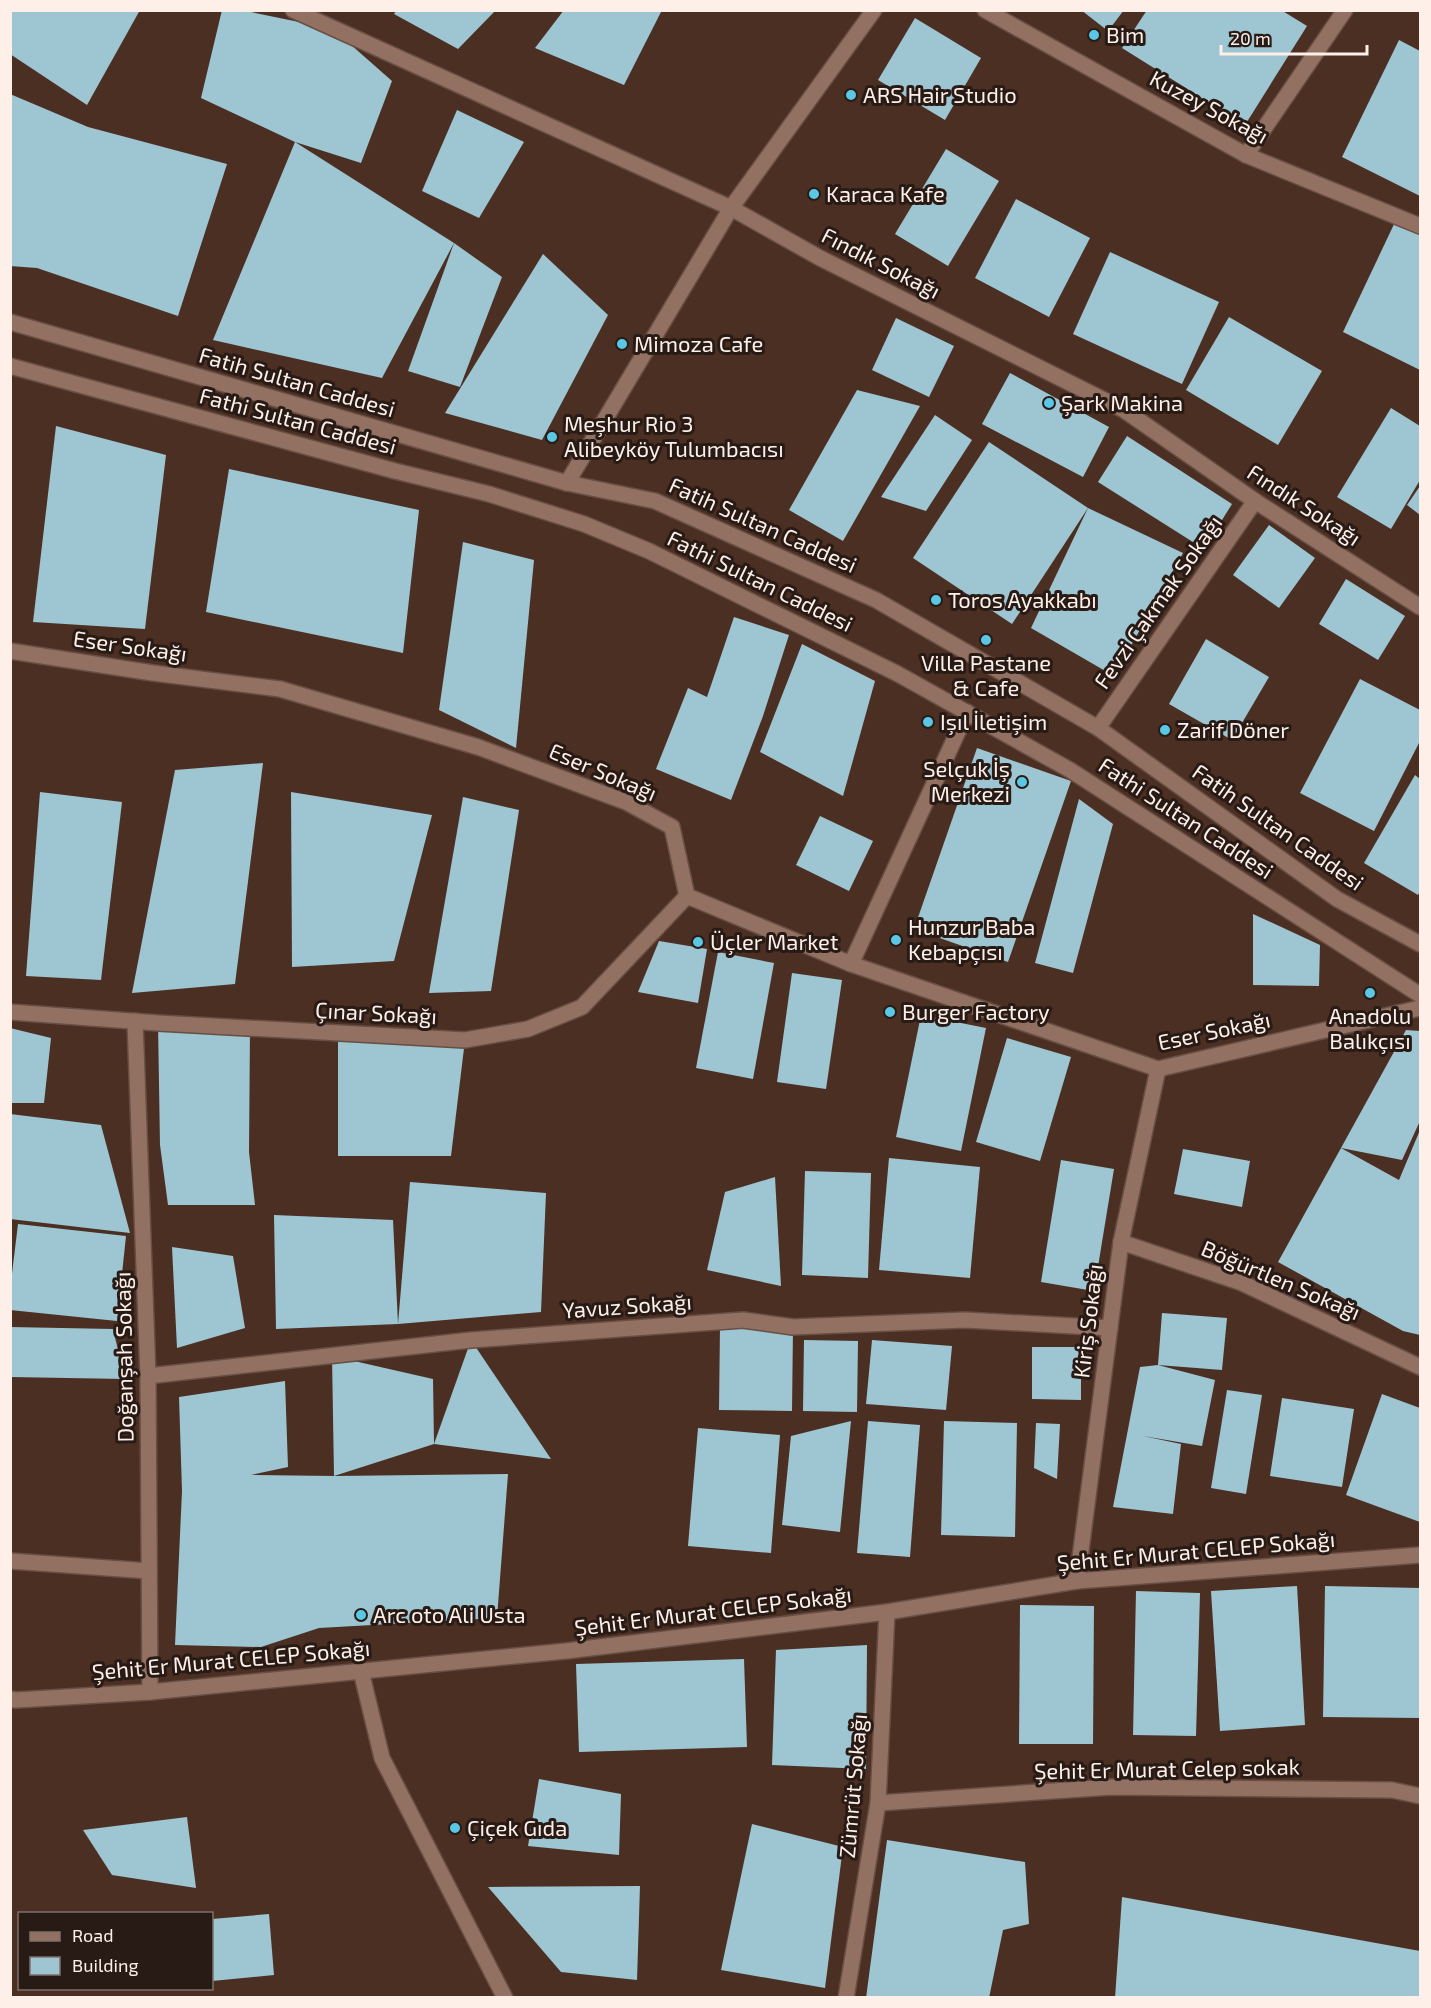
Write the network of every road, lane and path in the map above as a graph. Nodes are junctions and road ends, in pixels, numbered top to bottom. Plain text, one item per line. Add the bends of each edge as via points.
1 (293, 10) edge
2 (874, 10) edge
3 (985, 10) edge
4 (1345, 10) edge
5 (1246, 155) junction
6 (731, 208) junction
7 (1420, 226) edge
8 (10, 322) edge
9 (10, 366) edge
10 (567, 483) junction
11 (1255, 501) junction
12 (1420, 607) edge
13 (10, 651) edge
14 (967, 712) junction
15 (1098, 728) junction
16 (687, 896) junction
17 (1420, 944) edge
18 (851, 964) junction
19 (1420, 995) edge
20 (1420, 1008) edge
21 (10, 1012) edge
22 (135, 1021) junction
23 (1158, 1069) junction
24 (1121, 1242) junction
25 (1110, 1328) junction
26 (1420, 1367) edge
27 (148, 1376) junction
28 (1420, 1555) edge
29 (10, 1561) edge
30 (149, 1571) junction
31 (1077, 1581) junction
32 (887, 1612) junction
33 (361, 1671) junction
34 (150, 1692) junction
35 (10, 1699) edge
36 (1420, 1796) edge
37 (878, 1803) junction
38 (505, 1998) edge
39 (846, 1998) edge

1 - 6 street, Fındık Sokağı
2 - 6 street
3 - 5 street, Kuzey Sokağı
4 - 5 street
5 - 7 street, Kuzey Sokağı
6 - 10 street
6 - 11 street, Fındık Sokağı via 820,258 1124,410
8 - 10 street, Fatih Sultan Caddesi
9 - 14 street, Fathi Sultan Caddesi via 489,494 584,524 649,551
10 - 15 street, Fatih Sultan Caddesi via 655,501 876,600
11 - 12 street, Fındık Sokağı
11 - 15 street, Fevzi Çakmak Sokağı
13 - 16 street, Eser Sokağı via 280,688 478,747 626,802 672,827
14 - 18 street
14 - 19 street, Fathi Sultan Caddesi via 1070,770
15 - 17 street, Fatih Sultan Caddesi via 1337,899
16 - 18 street, Eser Sokağı
16 - 22 street, Çınar Sokağı via 582,1007 528,1029 465,1041
18 - 23 street, Eser Sokağı
20 - 23 street, Eser Sokağı
21 - 22 street, Çınar Sokağı
22 - 27 street, Doğanşah Sokağı
23 - 24 street, Kiriş Sokağı
24 - 25 street, Kiriş Sokağı
24 - 26 street, Böğürtlen Sokağı via 1242,1283
25 - 27 street, Yavuz Sokağı via 965,1320 793,1327 743,1320 471,1340
25 - 31 street, Kiriş Sokağı
27 - 30 street, Doğanşah Sokağı
28 - 31 street, Şehit Er Murat CELEP Sokağı
29 - 30 street
30 - 34 street, Doğanşah Sokağı
31 - 32 street, Şehit Er Murat CELEP Sokağı
32 - 33 street, Şehit Er Murat CELEP Sokağı
32 - 37 street, Zümrüt Sokağı
33 - 34 street, Şehit Er Murat CELEP Sokağı
33 - 38 street via 382,1758
34 - 35 street, Şehit Er Murat CELEP Sokağı
36 - 37 street, Şehit Er Murat Celep sokak via 1392,1790 1112,1787
37 - 39 street, Zümrüt Sokağı

